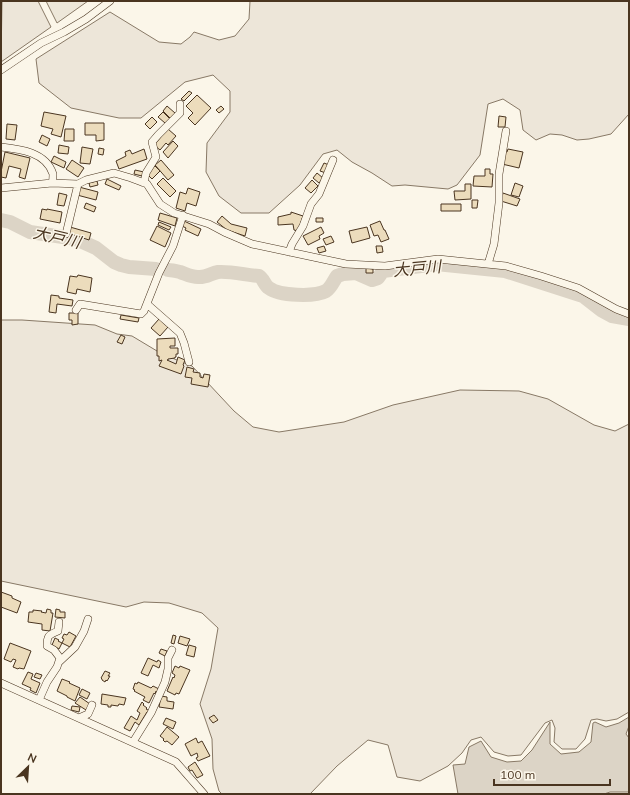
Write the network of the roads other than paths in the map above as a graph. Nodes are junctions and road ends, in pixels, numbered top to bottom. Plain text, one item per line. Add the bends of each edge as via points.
1 (110, 1) edge
2 (1, 70) edge
3 (180, 104) dead end
4 (506, 131) dead end
5 (1, 147) edge
6 (333, 160) dead end
7 (52, 183) junction
8 (144, 183) junction
9 (78, 184) junction
10 (1, 188) edge
11 (183, 215) junction
12 (66, 234) dead end
13 (289, 252) junction
14 (488, 264) junction
15 (147, 304) junction
16 (76, 310) dead end
17 (629, 314) edge
18 (189, 362) dead end
19 (88, 619) dead end
20 (59, 622) dead end
21 (172, 650) dead end
22 (59, 662) junction
23 (1, 683) edge
24 (39, 700) junction
25 (92, 705) dead end
26 (79, 718) junction
27 (133, 742) junction
28 (204, 794) edge

1 - 2 street via 86,19 42,43
3 - 8 street via 180,112 152,142 156,157 146,173
4 - 14 street via 499,174 499,203 494,244
5 - 7 street via 19,149 46,161 53,174
6 - 13 street via 319,194 311,204
7 - 9 street
7 - 10 street
8 - 9 street via 114,173
8 - 11 street via 160,204
9 - 12 street
11 - 13 street via 252,244
11 - 15 street via 173,246
13 - 14 street via 346,264 385,266 438,259
14 - 17 street via 506,266 578,288
15 - 16 street via 141,314 80,304
15 - 18 street via 180,333
19 - 22 street via 75,647
20 - 22 street via 58,631 47,638 47,646 60,658
21 - 27 street via 168,658 165,682 151,714
22 - 24 street
23 - 24 street
24 - 26 street
25 - 26 street via 88,714
26 - 27 street
27 - 28 street via 176,762

